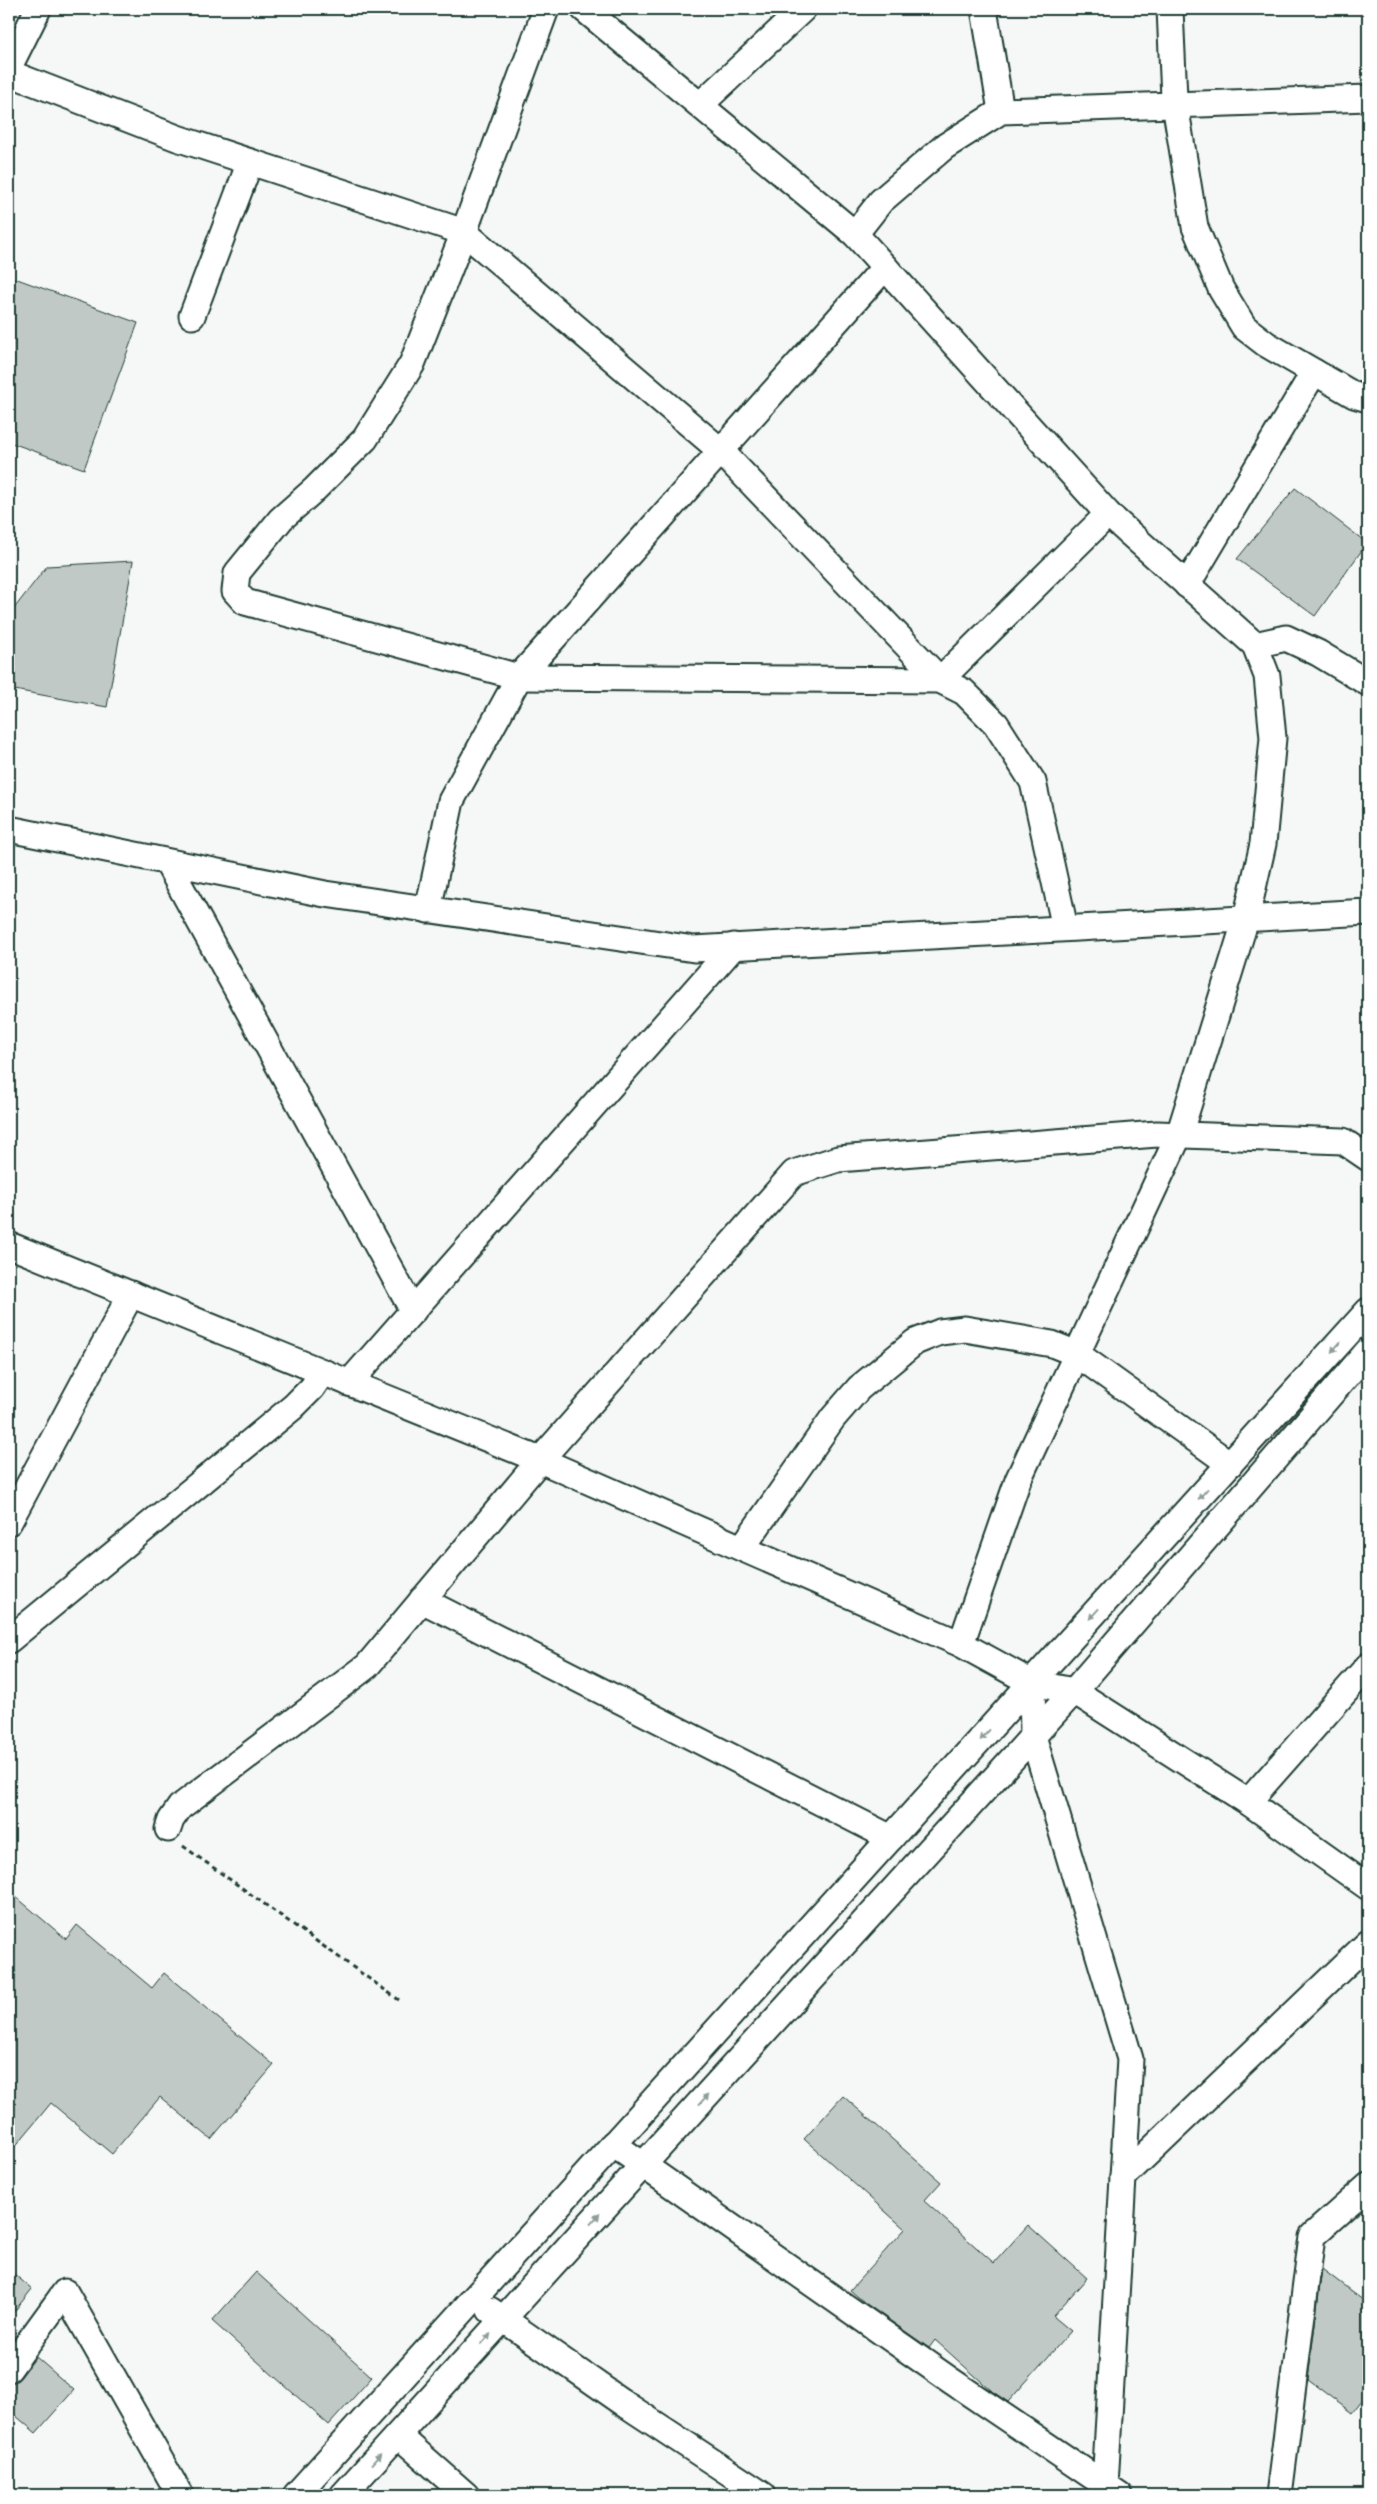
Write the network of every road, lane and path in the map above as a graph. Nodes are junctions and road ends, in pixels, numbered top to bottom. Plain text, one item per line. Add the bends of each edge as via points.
1 (38, 9) edge
2 (546, 9) edge
3 (584, 9) edge
4 (803, 9) edge
5 (984, 9) edge
6 (1170, 9) edge
7 (9, 67) edge
8 (9, 73) edge
9 (1368, 98) edge
10 (701, 104) junction
11 (1175, 104) junction
12 (1001, 111) junction
13 (250, 162) junction
14 (464, 232) junction
15 (855, 234) junction
16 (885, 267) junction
17 (192, 316) dead end
18 (1314, 372) junction
19 (1368, 399) edge
20 (721, 450) junction
21 (1108, 514) junction
22 (1187, 584) junction
23 (1255, 645) junction
24 (519, 677) junction
25 (940, 680) junction
26 (1368, 683) edge
27 (9, 830) edge
28 (167, 862) junction
29 (428, 910) junction
30 (1368, 912) edge
31 (1246, 919) junction
32 (1065, 928) junction
33 (734, 946) junction
34 (1179, 1135) junction
35 (1368, 1158) edge
36 (9, 1245) edge
37 (131, 1294) junction
38 (412, 1311) junction
39 (1368, 1311) edge
40 (1368, 1351) edge
41 (1077, 1354) junction
42 (323, 1372) junction
43 (349, 1383) junction
44 (540, 1460) junction
45 (1230, 1464) junction
46 (9, 1522) edge
47 (742, 1548) junction
48 (422, 1600) junction
49 (9, 1640) edge
50 (961, 1644) junction
51 (1368, 1666) edge
52 (1032, 1683) junction
53 (1074, 1691) junction
54 (1033, 1736) junction
55 (1248, 1802) junction
56 (168, 1829) joint
57 (891, 1838) junction
58 (1368, 1887) edge
59 (1368, 1943) edge
60 (399, 2000) dead end
61 (612, 2144) junction
62 (643, 2166) junction
63 (1123, 2177) junction
64 (1368, 2186) edge
65 (473, 2298) junction
66 (503, 2320) junction
67 (9, 2369) edge
68 (398, 2435) junction
69 (1112, 2490) edge
70 (180, 2495) edge
71 (296, 2495) edge
72 (343, 2495) edge
73 (466, 2495) edge
74 (763, 2495) edge
75 (1279, 2495) edge

1 - 7 street
2 - 14 street
3 - 10 street
4 - 10 street
5 - 12 street
6 - 11 street
8 - 13 street via 177,138
9 - 11 street
10 - 15 street
11 - 12 street
11 - 18 street via 1194,227 1221,289 1244,327
12 - 15 street via 937,153 881,201
13 - 14 street
13 - 17 street
14 - 20 street
14 - 24 street via 412,364 365,439 281,519 237,573 235,591 245,602
15 - 16 street
16 - 20 street
16 - 21 street
18 - 19 street
18 - 22 street
20 - 24 street
20 - 25 street
21 - 22 street
21 - 25 street
22 - 23 street
23 - 26 street via 1286,638
23 - 31 street via 1267,676 1273,738 1263,844
24 - 25 street
24 - 29 street via 451,801
25 - 32 street via 964,692 996,724 1033,782
27 - 28 street
28 - 29 street via 325,894
28 - 38 street
29 - 33 street via 694,949
30 - 31 street
31 - 32 street
31 - 34 street
32 - 33 street
33 - 38 street
34 - 35 street via 1343,1141
34 - 41 street
34 - 44 street via 1157,1134 838,1159 794,1173
36 - 37 street
37 - 42 street
37 - 46 street
38 - 43 street
39 -> 45 street
40 - 53 street
41 - 45 street
41 - 47 street via 1052,1344 965,1330 940,1332 915,1342 859,1388 833,1418
41 - 50 street via 1018,1480
42 - 43 street
42 - 49 street via 293,1407
43 - 44 street
44 - 47 street
44 - 48 street
45 -> 52 street
47 - 50 street
48 - 56 street via 366,1666 180,1807
48 - 57 street
50 - 52 street
51 - 55 street
52 - 53 street
52 - 54 street
52 -> 57 street
53 - 54 street
53 - 55 street
62 -> 54 street
54 - 63 street via 1130,2059
55 - 58 street
56 - 60 path via 178,1843
57 - 61 street
59 - 63 street
61 - 62 street
61 - 65 street
66 -> 62 street
62 - 69 street
63 - 69 street
64 - 75 street via 1312,2236
65 - 66 street
65 - 71 street
68 -> 66 street
66 - 74 street
67 - 70 street via 65,2292
72 -> 68 street
68 - 73 street

